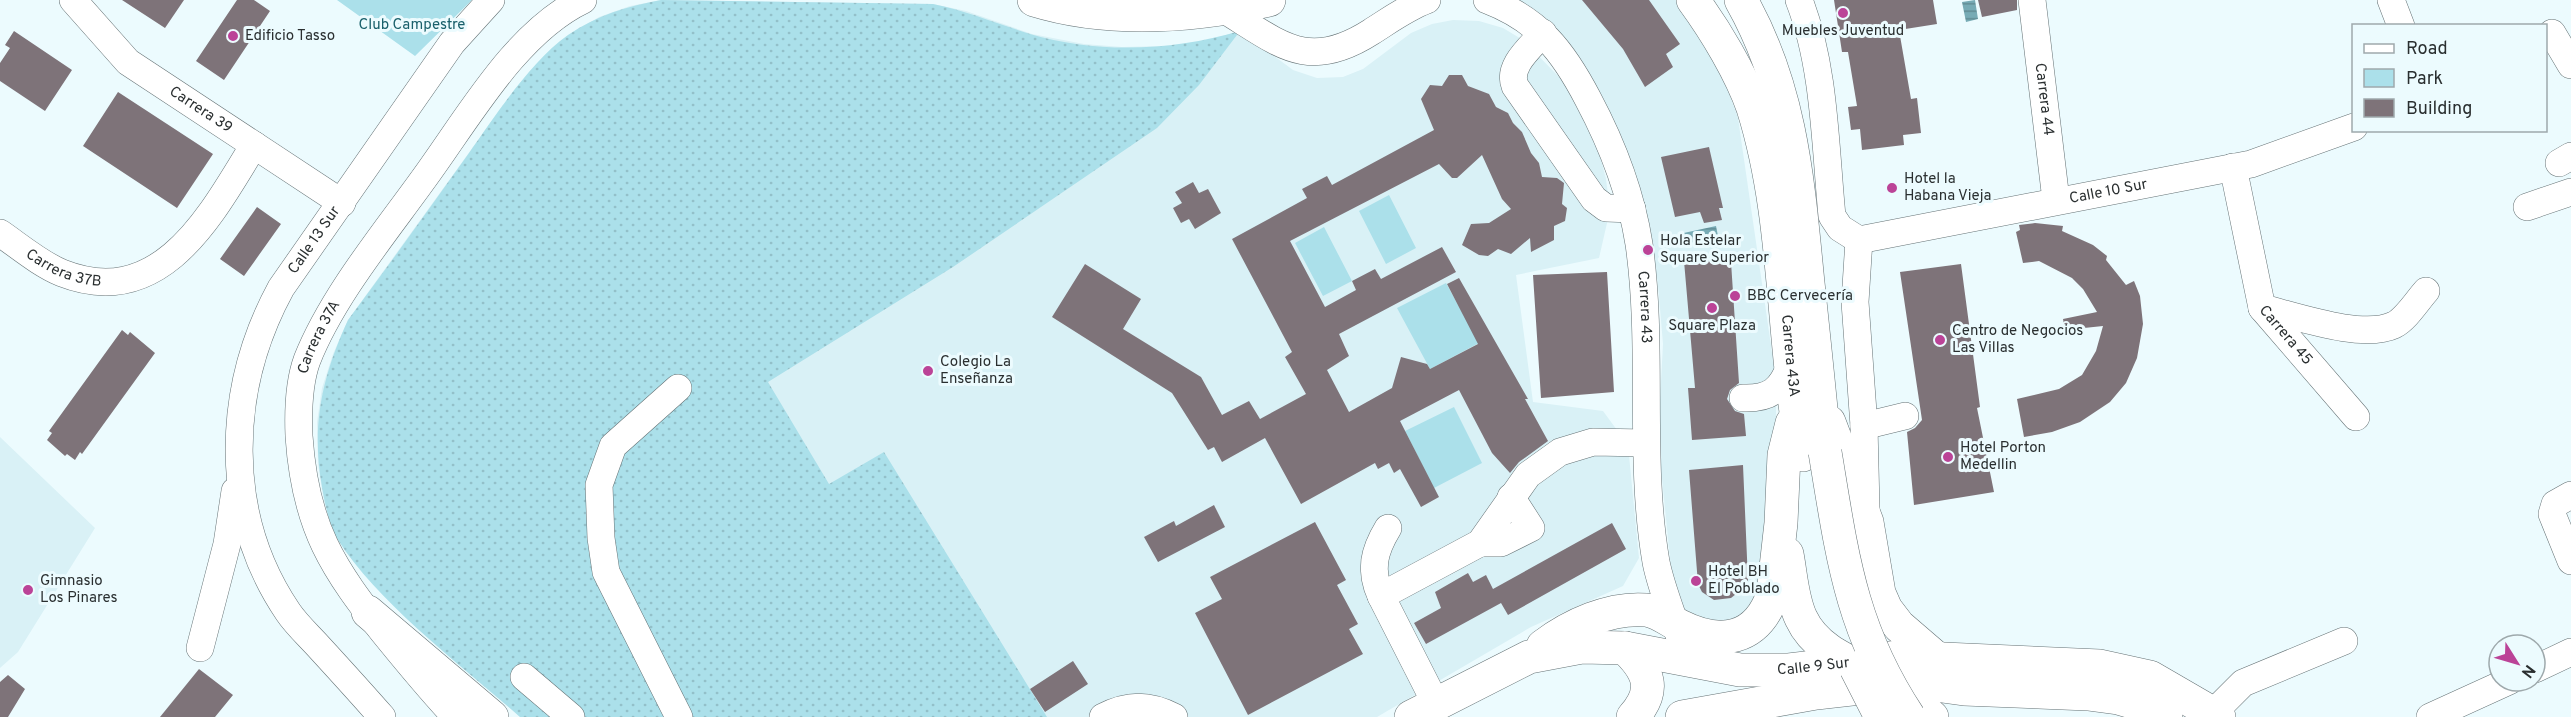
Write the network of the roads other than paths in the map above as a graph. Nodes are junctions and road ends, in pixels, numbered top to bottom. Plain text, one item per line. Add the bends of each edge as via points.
1 (73, 0) edge
2 (491, 0) edge
3 (583, 0) edge
4 (1034, 0) edge
5 (1269, 0) edge
6 (1273, 0) edge
7 (1427, 0) edge
8 (1487, 0) edge
9 (1693, 0) edge
10 (1741, 0) edge
11 (1799, 0) edge
12 (2032, 0) edge
13 (2391, 0) edge
14 (1223, 9) junction
15 (2401, 24) edge
16 (2556, 30) edge
17 (1543, 33) junction
18 (1269, 36) junction
19 (2571, 65) edge
20 (2352, 128) edge
21 (254, 145) junction
22 (2233, 167) junction
23 (2571, 192) edge
24 (2056, 200) junction
25 (342, 203) junction
26 (2527, 207) dead end
27 (1632, 209) junction
28 (0, 233) edge
29 (1859, 240) junction
30 (2426, 291) dead end
31 (2262, 308) junction
32 (1790, 366) junction
33 (678, 388) dead end
34 (1743, 398) dead end
35 (1808, 406) junction
36 (1905, 416) dead end
37 (2356, 417) dead end
38 (1864, 426) junction
39 (1645, 443) junction
40 (1814, 453) junction
41 (239, 463) junction
42 (2571, 495) edge
43 (1867, 522) junction
44 (1781, 523) junction
45 (1388, 528) dead end
46 (252, 532) junction
47 (227, 544) junction
48 (2571, 561) edge
49 (1656, 562) junction
50 (1381, 596) junction
51 (1632, 611) junction
52 (368, 612) junction
53 (1676, 624) junction
54 (2344, 641) dead end
55 (200, 648) dead end
56 (1625, 648) junction
57 (2571, 652) edge
58 (1529, 657) junction
59 (1935, 657) junction
60 (1687, 659) junction
61 (1845, 662) junction
62 (2547, 663) edge
63 (524, 677) dead end
64 (1893, 684) junction
65 (2487, 691) edge
66 (2088, 694) junction
67 (1424, 710) edge
68 (2216, 715) edge
69 (382, 717) edge
70 (456, 717) edge
71 (492, 717) edge
72 (571, 717) edge
73 (679, 717) edge
74 (1103, 717) edge
75 (1174, 717) edge
76 (1633, 717) edge
77 (1682, 717) edge
78 (1881, 717) edge
79 (1909, 717) edge
80 (1932, 717) edge
81 (2034, 717) edge
82 (2166, 717) edge
83 (2430, 717) edge

1 - 21 street, Carrera 39 via 128,62
2 - 25 street, Calle 13 Sur via 452,43
3 - 52 street, Carrera 37A via 530,39 494,80 328,315 306,362 298,414 301,468 308,500 318,534 339,573
4 - 14 main road via 1104,15
5 - 14 main road
6 - 18 street
7 - 18 street via 1408,7 1346,46 1320,53 1282,46
8 - 17 street, Carrera 43 via 1507,8
9 - 32 main road, Carrera 43A via 1752,106 1769,170
10 - 35 main road, Carrera 43A via 1757,29 1783,98 1797,165
11 - 29 street via 1808,22 1819,81 1832,216 1840,228
12 - 24 street, Carrera 44
13 - 15 street
14 - 18 street
16 - 19 street
17 - 27 street, Carrera 43 via 1573,71 1596,115 1621,171
17 - 27 street via 1516,66 1512,78 1515,86 1594,199 1606,208
20 - 22 street, Calle 10 Sur
21 - 25 street, Carrera 39
21 - 28 street, Carrera 37B via 180,253 133,277 107,281 68,275
22 - 24 street, Calle 10 Sur
22 - 31 street, Carrera 45
23 - 26 street
24 - 29 street, Calle 10 Sur
25 - 41 street, Calle 13 Sur via 281,288 266,316 253,351 239,415
27 - 39 street, Carrera 43 via 1643,289
29 - 38 street via 1855,302
30 - 31 street via 2397,324 2380,330 2352,328
31 - 37 street, Carrera 45
32 - 34 street via 1773,393 1757,399
32 - 35 main road, Carrera 43A
33 - 73 street via 613,446 599,485 606,572
35 - 40 main road, Carrera 43A
35 - 43 main road
35 - 44 main road via 1784,455
36 - 38 street
38 - 43 street
39 - 49 street, Carrera 43
39 - 50 street via 1593,442 1560,452 1528,475 1512,497 1531,528 1501,543 1480,543
40 - 78 main road, Carrera 43A, bridge via 1821,563 1844,639
40 - 79 main road, Carrera 43A, bridge via 1863,633
41 - 46 street
41 - 47 street
42 - 48 street via 2555,504 2552,514
43 - 59 main road via 1879,593 1886,609 1899,626
44 - 53 main road via 1773,594 1755,624 1720,639
44 - 61 main road via 1801,618 1814,636
45 - 50 street via 1374,558 1374,576
46 - 47 street
46 - 69 street via 267,574 288,613
47 - 55 street
49 - 51 street, Carrera 43 via 1649,584
49 - 53 street, Carrera 43
50 - 67 street
51 - 53 main road via 1649,610
51 - 58 main road via 1584,622 1561,632
52 - 70 street, Carrera 37A
52 - 71 main road
53 - 60 street, Carrera 43
54 - 68 street via 2243,683
56 - 58 main road, Calle 9 Sur via 1582,646
56 - 60 main road, Calle 9 Sur
56 - 76 main road via 1644,668 1648,681 1647,695
57 - 62 street
58 - 67 main road, Calle 9 Sur
59 - 61 main road, Calle 9 Sur
59 - 68 main road, Calle 9 Sur via 2131,671 2169,685
60 - 61 main road, Calle 9 Sur via 1764,671
61 - 64 main road
63 - 72 street
64 - 66 main road, Calle 9 Sur via 1913,682 1964,689
64 - 77 main road, Calle 9 Sur via 1816,693
64 - 80 main road
65 - 83 street
66 - 81 main road
66 - 82 main road, Calle 9 Sur via 2139,704
74 - 75 street via 1143,706

